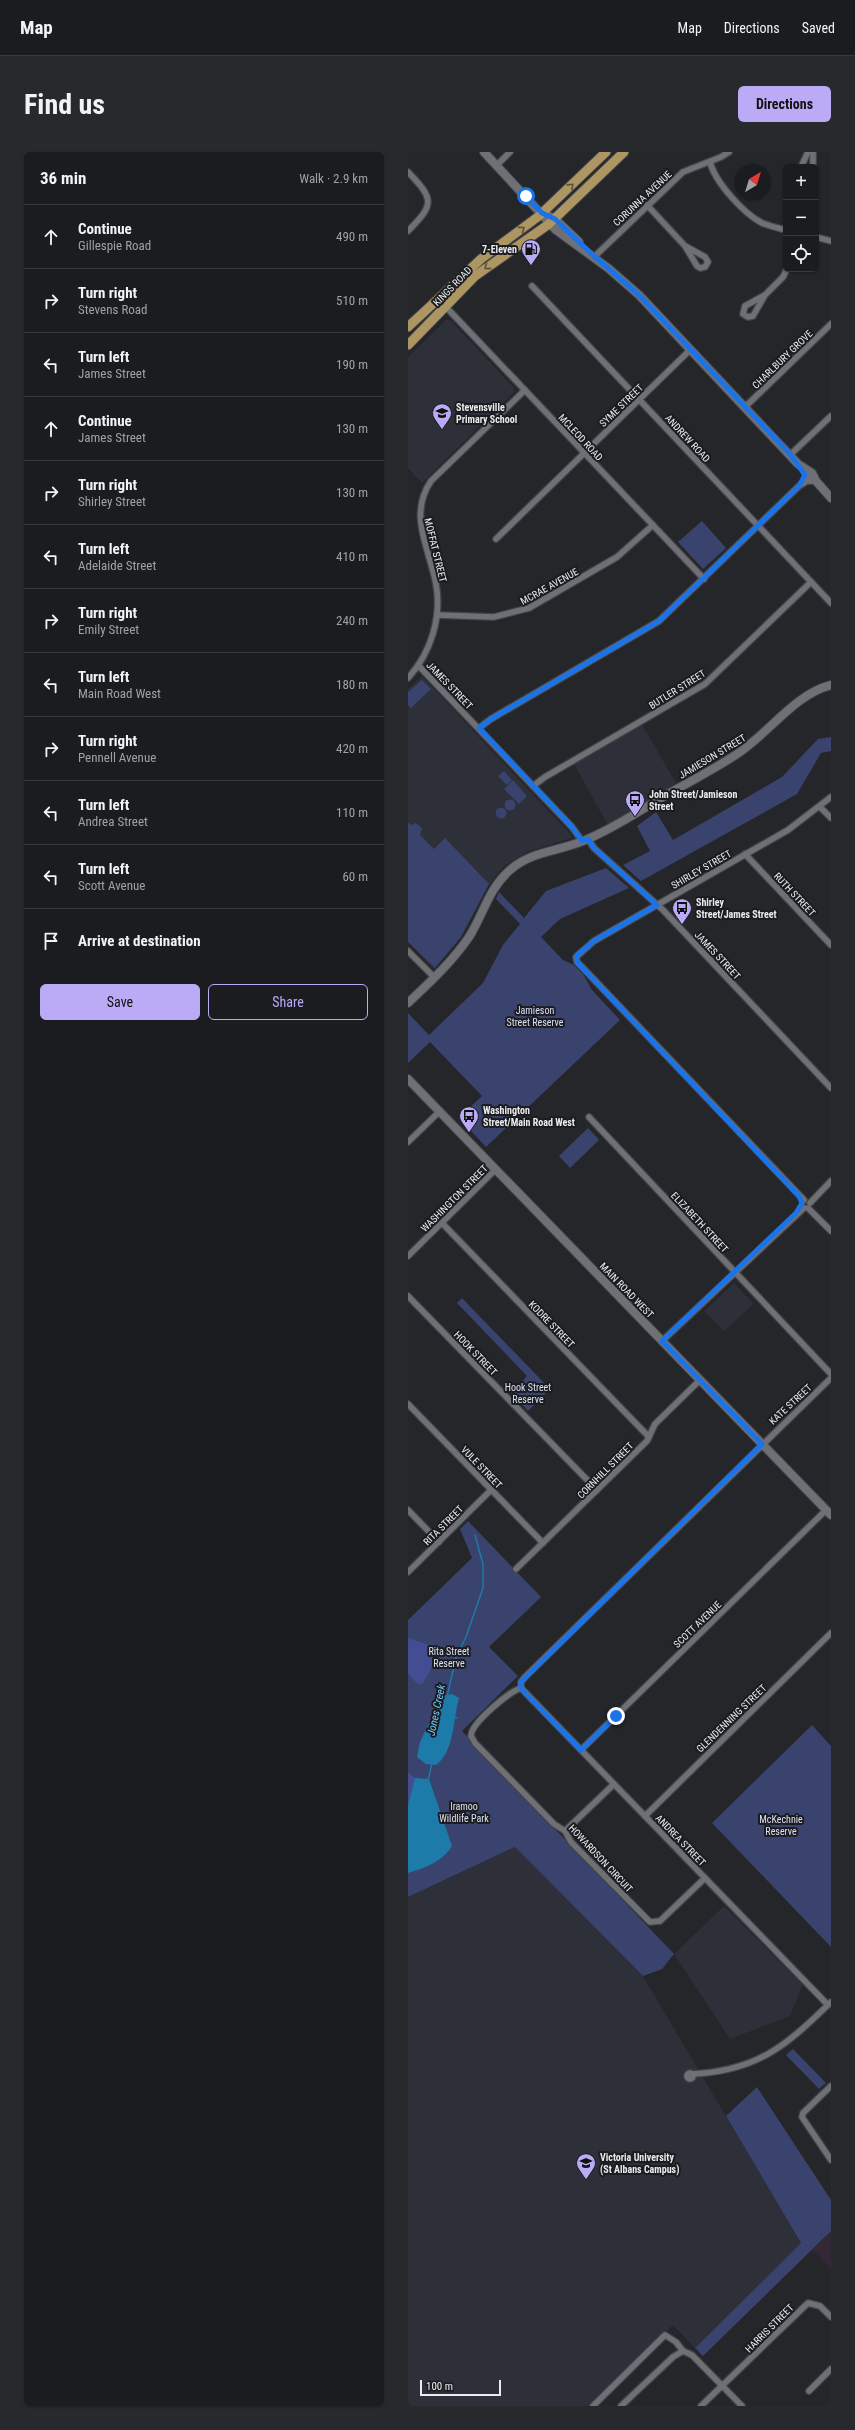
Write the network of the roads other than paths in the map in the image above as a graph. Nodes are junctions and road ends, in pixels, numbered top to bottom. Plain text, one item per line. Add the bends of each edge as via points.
1 (484, 152) edge
2 (510, 152) edge
3 (606, 152) edge
4 (624, 152) edge
5 (729, 152) edge
6 (808, 152) edge
7 (813, 152) edge
8 (710, 162) junction
9 (802, 164) edge
10 (813, 164) edge
11 (497, 165) junction
12 (408, 172) edge
13 (647, 205) junction
14 (542, 213) junction
15 (552, 222) junction
16 (783, 229) edge
17 (408, 231) edge
18 (819, 238) edge
19 (831, 241) edge
20 (686, 246) dead end
21 (594, 256) junction
22 (785, 272) edge
23 (532, 286) dead end
24 (765, 295) dead end
25 (446, 307) junction
26 (831, 324) edge
27 (408, 327) edge
28 (408, 345) edge
29 (690, 350) junction
30 (525, 390) junction
31 (639, 400) junction
32 (745, 407) junction
33 (831, 416) edge
34 (585, 453) junction
35 (790, 454) junction
36 (809, 477) junction
37 (831, 498) edge
38 (653, 525) junction
39 (758, 525) junction
40 (496, 539) dead end
41 (704, 579) junction
42 (811, 582) junction
43 (831, 603) edge
44 (437, 615) junction
45 (418, 665) junction
46 (408, 678) edge
47 (831, 685) edge
48 (479, 728) junction
49 (533, 786) junction
50 (831, 797) edge
51 (820, 807) junction
52 (831, 818) edge
53 (585, 840) junction
54 (745, 854) junction
55 (657, 905) junction
56 (831, 945) edge
57 (408, 950) edge
58 (435, 978) junction
59 (408, 1003) edge
60 (408, 1078) edge
61 (831, 1088) edge
62 (440, 1111) junction
63 (589, 1116) dead end
64 (408, 1142) edge
65 (496, 1169) junction
66 (831, 1180) edge
67 (806, 1204) junction
68 (442, 1223) junction
69 (831, 1231) edge
70 (408, 1256) edge
71 (734, 1272) junction
72 (408, 1296) edge
73 (662, 1341) junction
74 (831, 1374) edge
75 (831, 1378) edge
76 (700, 1380) junction
77 (408, 1404) edge
78 (650, 1437) junction
79 (762, 1444) junction
80 (491, 1490) junction
81 (597, 1490) junction
82 (408, 1510) edge
83 (829, 1512) edge
84 (439, 1542) junction
85 (543, 1543) junction
86 (516, 1569) dead end
87 (408, 1572) edge
88 (831, 1634) edge
89 (521, 1688) junction
90 (581, 1750) junction
91 (614, 1784) junction
92 (645, 1816) junction
93 (565, 1831) junction
94 (705, 1878) junction
95 (830, 2003) edge
96 (692, 2076) dead end
97 (830, 2090) edge
98 (831, 2160) edge
99 (831, 2317) edge
100 (683, 2351) junction
101 (831, 2369) edge
102 (723, 2386) junction
103 (809, 2391) dead end
104 (593, 2406) edge
105 (621, 2406) edge
106 (701, 2406) edge
107 (742, 2406) edge

1 - 11 street
2 - 11 street
14 -> 3 main road, KINGS ROAD
4 - 15 main road, KINGS ROAD
5 - 8 street, CORUNNA AVENUE
6 - 9 street
7 - 10 street
8 - 13 street, CORUNNA AVENUE via 683,172
8 - 16 street via 716,179 749,214 762,222
11 - 14 street
12 - 17 street via 430,200 425,214
13 - 20 street
13 - 21 street, CORUNNA AVENUE
14 - 15 street
27 -> 14 main road, KINGS ROAD via 481,259
15 - 21 street
15 -> 25 main road, KINGS ROAD via 475,276
18 - 19 street
21 - 29 street via 633,290
22 - 24 street
23 - 31 street, ANDREW ROAD
25 - 28 main road, KINGS ROAD
25 - 30 street, MCLEOD ROAD
26 - 32 street, CHARLBURY GROVE
29 - 31 street, SYME STREET
29 - 32 street
30 - 34 street, MCLEOD ROAD
30 - 44 street, MOFFAT STREET via 434,479 422,496 418,520 436,583
31 - 34 street, SYME STREET
31 - 39 street, ANDREW ROAD
32 - 35 street
33 - 35 street
34 - 38 street, MCLEOD ROAD
34 - 40 street, SYME STREET
35 - 36 street
36 - 37 street
36 - 39 street
38 - 41 street, MCLEOD ROAD
38 - 44 street, MCRAE AVENUE via 617,557 529,608 494,618
39 - 41 street
39 - 42 street, ANDREW ROAD
41 - 48 street via 659,621
42 - 43 street, ANDREW ROAD
42 - 49 street, BUTLER STREET via 705,684
44 - 45 street, MOFFAT STREET via 430,643
45 - 46 street, MOFFAT STREET
45 - 48 street, JAMES STREET
47 - 53 street, JAMIESON STREET via 801,699 763,735 736,754
48 - 49 street, JAMES STREET
49 - 53 street, JAMES STREET
50 - 51 street, SHIRLEY STREET
51 - 52 street
51 - 54 street, SHIRLEY STREET via 788,830
53 - 55 street, JAMES STREET
53 - 58 street, JAMIESON STREET via 529,858 507,872 494,888 464,945
54 - 55 street, SHIRLEY STREET
54 - 56 street, RUTH STREET
55 - 61 street, JAMES STREET
55 - 67 street, SHIRLEY STREET via 594,941 577,955 577,962
57 - 58 street
58 - 59 street, JAMIESON STREET
60 - 62 street, MAIN ROAD WEST
62 - 64 street
62 - 65 street, MAIN ROAD WEST
63 - 71 street, ELIZABETH STREET
65 - 68 street, WASHINGTON STREET
65 - 73 street, MAIN ROAD WEST
66 - 67 street
67 - 69 street
67 - 71 street
68 - 70 street, WASHINGTON STREET
68 - 78 street, KODRE STREET
71 - 73 street
71 - 74 street, ELIZABETH STREET
72 - 81 street, HOOK STREET
73 - 76 street, MAIN ROAD WEST
75 - 79 street, KATE STREET
76 - 78 street, CORNHILL STREET via 655,1424
76 - 79 street, MAIN ROAD WEST
77 - 80 street, VULE STREET
78 - 81 street, CORNHILL STREET
79 - 83 street, MAIN ROAD WEST
79 - 89 street, KATE STREET via 525,1677 521,1682
80 - 84 street, RITA STREET
80 - 85 street, VULE STREET
81 - 85 street, CORNHILL STREET
82 - 84 street
83 - 90 street, SCOTT AVENUE
84 - 87 street, RITA STREET
85 - 86 street, CORNHILL STREET
88 - 92 street, GLENDENNING STREET
89 - 90 street, ANDREA STREET
89 - 93 street, HOWARDSON CIRCUIT via 507,1695 475,1727 471,1736 554,1824
90 - 91 street, ANDREA STREET
91 - 92 street, ANDREA STREET
91 - 93 street
92 - 94 street, ANDREA STREET
93 - 94 street, HOWARDSON CIRCUIT via 571,1842 650,1922 656,1923 664,1918
94 - 95 street, ANDREA STREET
95 - 96 street via 803,2030 760,2059 739,2068
97 - 98 street via 803,2113 802,2117
99 - 102 street, HARRIS STREET via 820,2306 808,2303
100 - 102 street via 692,2355
100 - 104 street via 676,2342 664,2336
100 - 105 street via 673,2357
101 - 103 street
102 - 106 street
102 - 107 street

